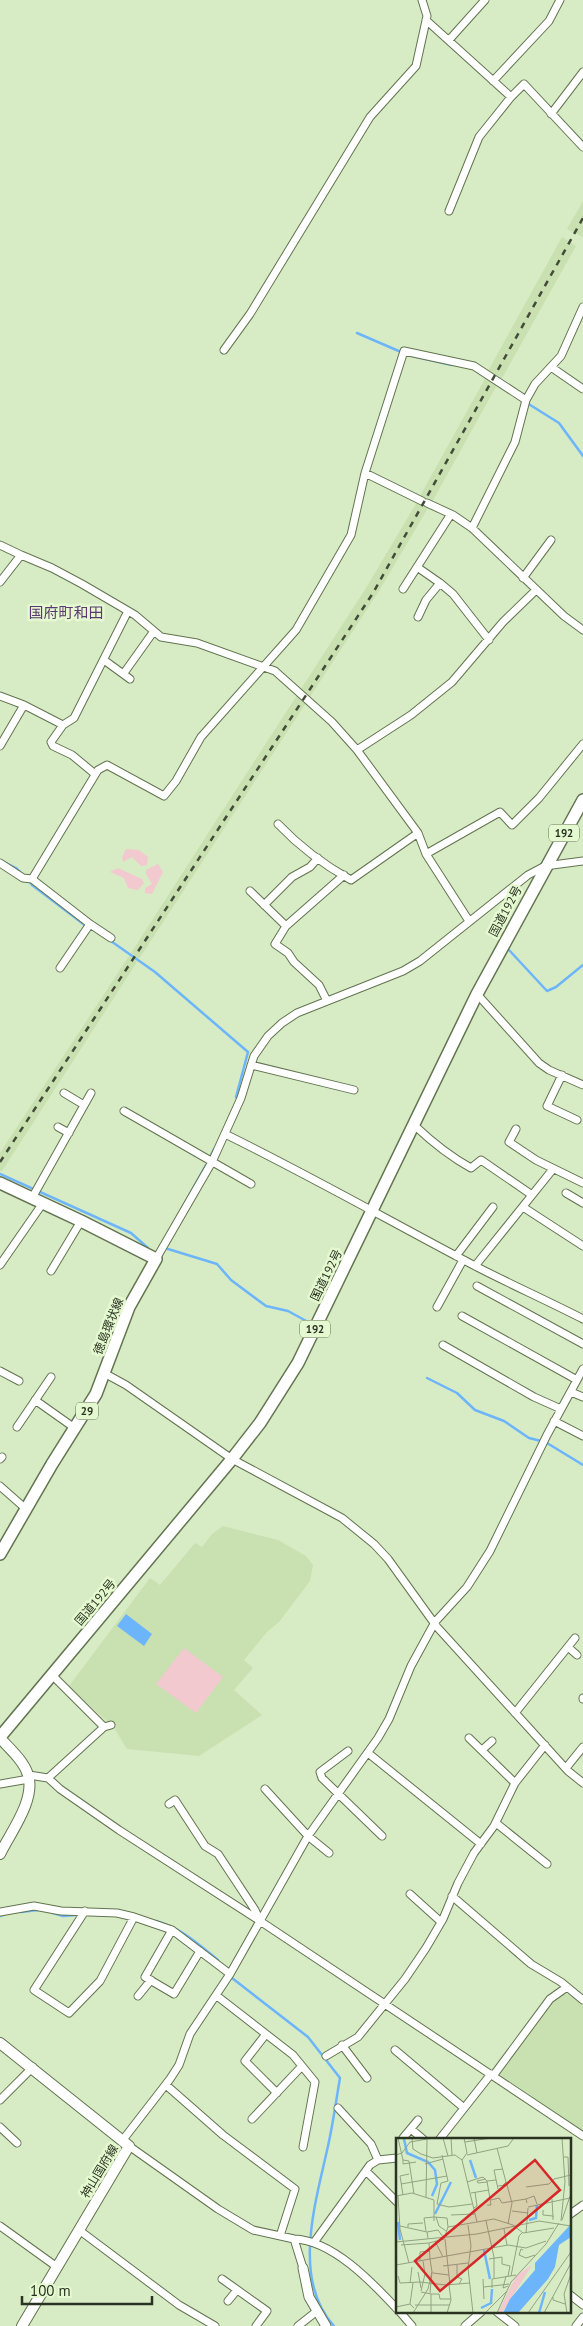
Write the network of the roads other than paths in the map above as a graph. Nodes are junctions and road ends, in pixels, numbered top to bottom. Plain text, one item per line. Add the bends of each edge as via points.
1 (422, 0) edge
2 (485, 0) edge
3 (560, 0) edge
4 (426, 20) junction
5 (448, 40) junction
6 (583, 72) edge
7 (493, 81) junction
8 (510, 97) junction
9 (551, 114) junction
10 (583, 147) edge
11 (449, 211) dead end
12 (583, 307) edge
13 (224, 350) dead end
14 (551, 366) junction
15 (583, 389) edge
16 (525, 401) junction
17 (365, 473) junction
18 (451, 514) junction
19 (472, 528) junction
20 (551, 540) dead end
21 (0, 545) edge
22 (21, 555) junction
23 (417, 567) junction
24 (524, 578) junction
25 (0, 582) edge
26 (440, 583) junction
27 (403, 589) dead end
28 (536, 590) junction
29 (128, 611) junction
30 (418, 617) dead end
31 (583, 630) edge
32 (154, 631) junction
33 (489, 640) junction
34 (104, 660) junction
35 (263, 667) junction
36 (124, 673) junction
37 (130, 679) dead end
38 (0, 696) edge
39 (24, 705) junction
40 (63, 724) junction
41 (583, 744) edge
42 (0, 746) edge
43 (357, 750) junction
44 (95, 774) junction
45 (583, 800) edge
46 (278, 824) dead end
47 (418, 833) junction
48 (426, 854) junction
49 (318, 858) junction
50 (583, 861) edge
51 (0, 863) edge
52 (545, 866) junction
53 (344, 875) junction
54 (29, 879) junction
55 (250, 891) dead end
56 (264, 905) junction
57 (469, 921) junction
58 (286, 926) junction
59 (89, 927) junction
60 (111, 938) dead end
61 (60, 968) dead end
62 (477, 994) junction
63 (327, 1002) junction
64 (251, 1065) junction
65 (562, 1075) junction
66 (583, 1085) edge
67 (354, 1090) dead end
68 (64, 1093) dead end
69 (91, 1093) dead end
70 (84, 1105) junction
71 (124, 1111) dead end
72 (577, 1120) dead end
73 (414, 1125) junction
74 (58, 1127) dead end
75 (516, 1129) dead end
76 (69, 1132) junction
77 (225, 1134) junction
78 (212, 1162) junction
79 (553, 1169) junction
80 (0, 1183) edge
81 (251, 1184) dead end
82 (583, 1184) edge
83 (566, 1194) dead end
84 (37, 1195) junction
85 (532, 1195) junction
86 (583, 1203) edge
87 (493, 1207) dead end
88 (523, 1207) junction
89 (372, 1212) junction
90 (81, 1221) junction
91 (583, 1246) edge
92 (456, 1256) junction
93 (156, 1259) junction
94 (463, 1260) junction
95 (0, 1265) edge
96 (475, 1266) junction
97 (51, 1271) dead end
98 (477, 1286) dead end
99 (436, 1307) dead end
100 (462, 1316) dead end
101 (583, 1319) edge
102 (583, 1344) edge
103 (443, 1345) dead end
104 (583, 1370) edge
105 (0, 1371) edge
106 (104, 1373) junction
107 (51, 1377) dead end
108 (577, 1380) junction
109 (18, 1381) dead end
110 (571, 1392) junction
111 (583, 1397) edge
112 (35, 1400) junction
113 (561, 1409) junction
114 (554, 1421) junction
115 (17, 1427) dead end
116 (76, 1429) junction
117 (583, 1436) edge
118 (232, 1459) junction
119 (0, 1486) edge
120 (26, 1509) junction
121 (0, 1554) edge
122 (434, 1622) junction
123 (575, 1638) dead end
124 (568, 1647) junction
125 (577, 1655) dead end
126 (52, 1675) junction
127 (546, 1675) junction
128 (553, 1680) dead end
129 (515, 1713) junction
130 (0, 1738) edge
131 (469, 1738) dead end
132 (492, 1741) dead end
133 (545, 1745) junction
134 (583, 1747) edge
135 (482, 1750) junction
136 (348, 1751) dead end
137 (368, 1753) junction
138 (566, 1768) junction
139 (29, 1777) junction
140 (48, 1778) junction
141 (515, 1783) junction
142 (583, 1783) edge
143 (0, 1784) edge
144 (265, 1789) dead end
145 (338, 1795) junction
146 (169, 1804) dead end
147 (496, 1823) junction
148 (308, 1836) junction
149 (382, 1836) dead end
150 (481, 1844) junction
151 (329, 1853) dead end
152 (0, 1854) edge
153 (548, 1864) dead end
154 (410, 1894) dead end
155 (452, 1896) junction
156 (85, 1911) junction
157 (0, 1912) edge
158 (134, 1917) junction
159 (260, 1921) junction
160 (441, 1922) junction
161 (172, 1930) junction
162 (200, 1951) junction
163 (230, 1974) junction
164 (151, 1980) junction
165 (566, 1987) junction
166 (138, 1996) dead end
167 (217, 1996) junction
168 (583, 2000) edge
169 (385, 2004) junction
170 (266, 2034) junction
171 (0, 2043) edge
172 (342, 2045) junction
173 (395, 2050) dead end
174 (326, 2056) dead end
175 (302, 2066) junction
176 (33, 2068) junction
177 (492, 2075) junction
178 (367, 2078) dead end
179 (166, 2086) junction
180 (277, 2093) junction
181 (0, 2100) edge
182 (338, 2108) dead end
183 (464, 2108) junction
184 (252, 2119) dead end
185 (418, 2120) dead end
186 (0, 2127) edge
187 (411, 2128) junction
188 (583, 2136) edge
189 (403, 2138) dead end
190 (422, 2138) edge
191 (441, 2138) edge
192 (18, 2143) dead end
193 (126, 2144) junction
194 (303, 2147) dead end
195 (396, 2158) edge
196 (378, 2160) junction
197 (366, 2171) junction
198 (396, 2201) edge
199 (583, 2206) edge
200 (570, 2214) edge
201 (0, 2226) edge
202 (79, 2230) junction
203 (280, 2236) junction
204 (294, 2239) junction
205 (313, 2241) junction
206 (57, 2266) junction
207 (303, 2268) joint
208 (222, 2279) dead end
209 (237, 2290) junction
210 (570, 2295) edge
211 (228, 2301) dead end
212 (583, 2305) edge
213 (396, 2308) edge
214 (317, 2311) junction
215 (402, 2314) edge
216 (479, 2314) edge
217 (500, 2314) edge
218 (583, 2318) edge
219 (22, 2326) edge
220 (215, 2326) edge
221 (256, 2326) edge
222 (298, 2326) edge
223 (326, 2326) edge
224 (412, 2326) edge
225 (465, 2326) edge
226 (515, 2326) edge
227 (576, 2326) edge

1 - 4 street
2 - 5 street
3 - 7 street via 548,21
4 - 5 street
4 - 13 street via 416,66 370,118 250,314
5 - 7 street
6 - 9 street
7 - 8 street
8 - 9 street via 524,84
8 - 11 street via 479,137
9 - 10 street
12 - 14 street via 561,356
14 - 15 street
14 - 16 street
16 - 17 street via 474,366 404,351
16 - 19 street via 515,442
17 - 18 street
17 - 35 street via 351,535 296,630
18 - 19 street
18 - 23 street
19 - 24 street
20 - 24 street
21 - 22 street
22 - 25 street
22 - 29 street via 52,568
23 - 26 street
23 - 27 street
24 - 28 street
26 - 30 street via 426,600
26 - 33 street via 453,594
28 - 31 street
28 - 33 street
29 - 32 street
29 - 34 street
32 - 35 street via 160,637 197,643
32 - 36 street
33 - 43 street via 452,682 411,715
34 - 36 street
34 - 40 street via 74,718
35 - 43 street via 275,671 304,696
35 - 44 street via 201,737 176,782 164,796 107,765
36 - 37 street
38 - 39 street
39 - 40 street
39 - 42 street
40 - 44 street via 52,746 72,756
41 - 48 street via 512,826 500,812
43 - 47 street
44 - 54 street
45 - 52 main road, 国道192号 / 192
46 - 49 street
47 - 48 street
47 - 53 street via 352,880
48 - 57 street
49 - 53 street
49 - 56 street via 310,867 292,877
50 - 52 street
51 - 54 street
52 - 57 street via 528,875
52 - 62 main road, 国道192号 / 192
53 - 58 street
54 - 59 street
55 - 56 street
56 - 58 street
57 - 63 street via 403,971
58 - 63 street via 275,944 319,985
59 - 60 street
59 - 61 street
62 - 65 street via 539,1063
62 - 73 main road, 国道192号 / 192
63 - 64 street via 297,1013 282,1023 259,1049
64 - 67 street
64 - 77 street
65 - 66 street
65 - 72 street via 547,1106
68 - 70 street
69 - 70 street
70 - 76 street
71 - 78 street
73 - 85 street via 458,1161 471,1168 481,1160
73 - 89 main road, 国道192号 / 192
74 - 76 street
75 - 79 street via 509,1142
76 - 84 street via 51,1156
77 - 78 street
77 - 89 street via 304,1173
78 - 81 street
78 - 93 street
79 - 82 street
79 - 85 street
80 - 84 main road
83 - 86 street
84 - 90 main road
84 - 95 street
85 - 88 street
87 - 92 street
88 - 91 street
88 - 96 street
89 - 92 street
89 - 118 main road, 国道192号 / 192 via 298,1363 260,1423
90 - 93 main road
90 - 97 street
92 - 94 street
93 - 106 main road, 徳島環状線 / 29 via 129,1306
94 - 96 street
94 - 99 street
96 - 101 street
98 - 102 street
100 - 108 street
103 - 113 street
104 - 108 street
105 - 109 street
106 - 116 main road, 徳島環状線 / 29
106 - 118 street
107 - 112 street
108 - 110 street
110 - 111 street
110 - 113 street
112 - 115 street
112 - 116 street
113 - 114 street
114 - 117 street
114 - 122 street via 490,1551 467,1587
116 - 120 main road, 徳島環状線 / 29
118 - 122 street via 352,1526 388,1559
118 - 126 main road, 国道192号 / 192
119 - 120 street
120 - 121 main road, 徳島環状線 / 29
122 - 129 street
122 - 137 street via 389,1719
123 - 124 street
124 - 125 street
124 - 127 street
126 - 130 main road, 国道192号 / 192
126 - 140 street via 108,1726
127 - 128 street
127 - 129 street
129 - 133 street
130 - 139 main road
131 - 135 street
132 - 135 street
133 - 138 street
133 - 141 street
134 - 138 street
135 - 141 street
136 - 145 street via 320,1772
137 - 145 street
137 - 150 street
138 - 142 street
139 - 140 street
139 - 143 street
139 - 152 main road via 27,1798 20,1817
140 - 159 street via 119,1830
141 - 147 street
144 - 148 street
145 - 148 street
145 - 149 street
146 - 159 street via 175,1800 205,1846 218,1854
147 - 150 street
147 - 153 street
148 - 151 street
148 - 159 street
150 - 155 street
154 - 160 street
155 - 160 street
155 - 165 street via 531,1964
156 - 157 street via 34,1906
156 - 158 street
156 - 158 street via 34,1990 69,2013 100,1981
158 - 161 street
159 - 163 street
159 - 169 street
160 - 169 street
161 - 162 street
161 - 164 street via 145,1977
162 - 163 street
162 - 164 street via 174,1994
163 - 167 street
164 - 166 street
165 - 168 street
165 - 177 street via 550,1999
167 - 170 street
167 - 179 street via 190,2034 179,2065
169 - 172 street via 358,2037
169 - 177 street
170 - 175 street via 294,2055
170 - 180 street via 245,2061
171 - 176 main road, 神山国府線
172 - 174 street
172 - 178 street
173 - 183 street
175 - 180 street
175 - 194 street via 315,2082
176 - 181 street
176 - 193 main road, 神山国府線
177 - 183 street
177 - 188 street
179 - 193 street
179 - 203 street via 223,2135 295,2189
180 - 184 street
182 - 196 street via 371,2144
183 - 191 street
185 - 187 street
186 - 192 street
187 - 189 street
187 - 190 street
193 - 202 main road, 神山国府線
193 - 203 street via 253,2230
195 - 196 street
196 - 197 street
197 - 198 street
197 - 205 street
199 - 200 street
201 - 206 street
202 - 206 main road, 神山国府線
202 - 220 street via 179,2305
203 - 204 street
204 - 205 street
204 - 207 street
205 - 213 street via 372,2282
206 - 219 main road, 神山国府線
207 - 214 street via 309,2297
208 - 209 street
209 - 211 street
209 - 221 street via 266,2311
210 - 212 street
214 - 222 street
214 - 223 street
215 - 224 street
216 - 225 street
217 - 226 street
218 - 227 street

